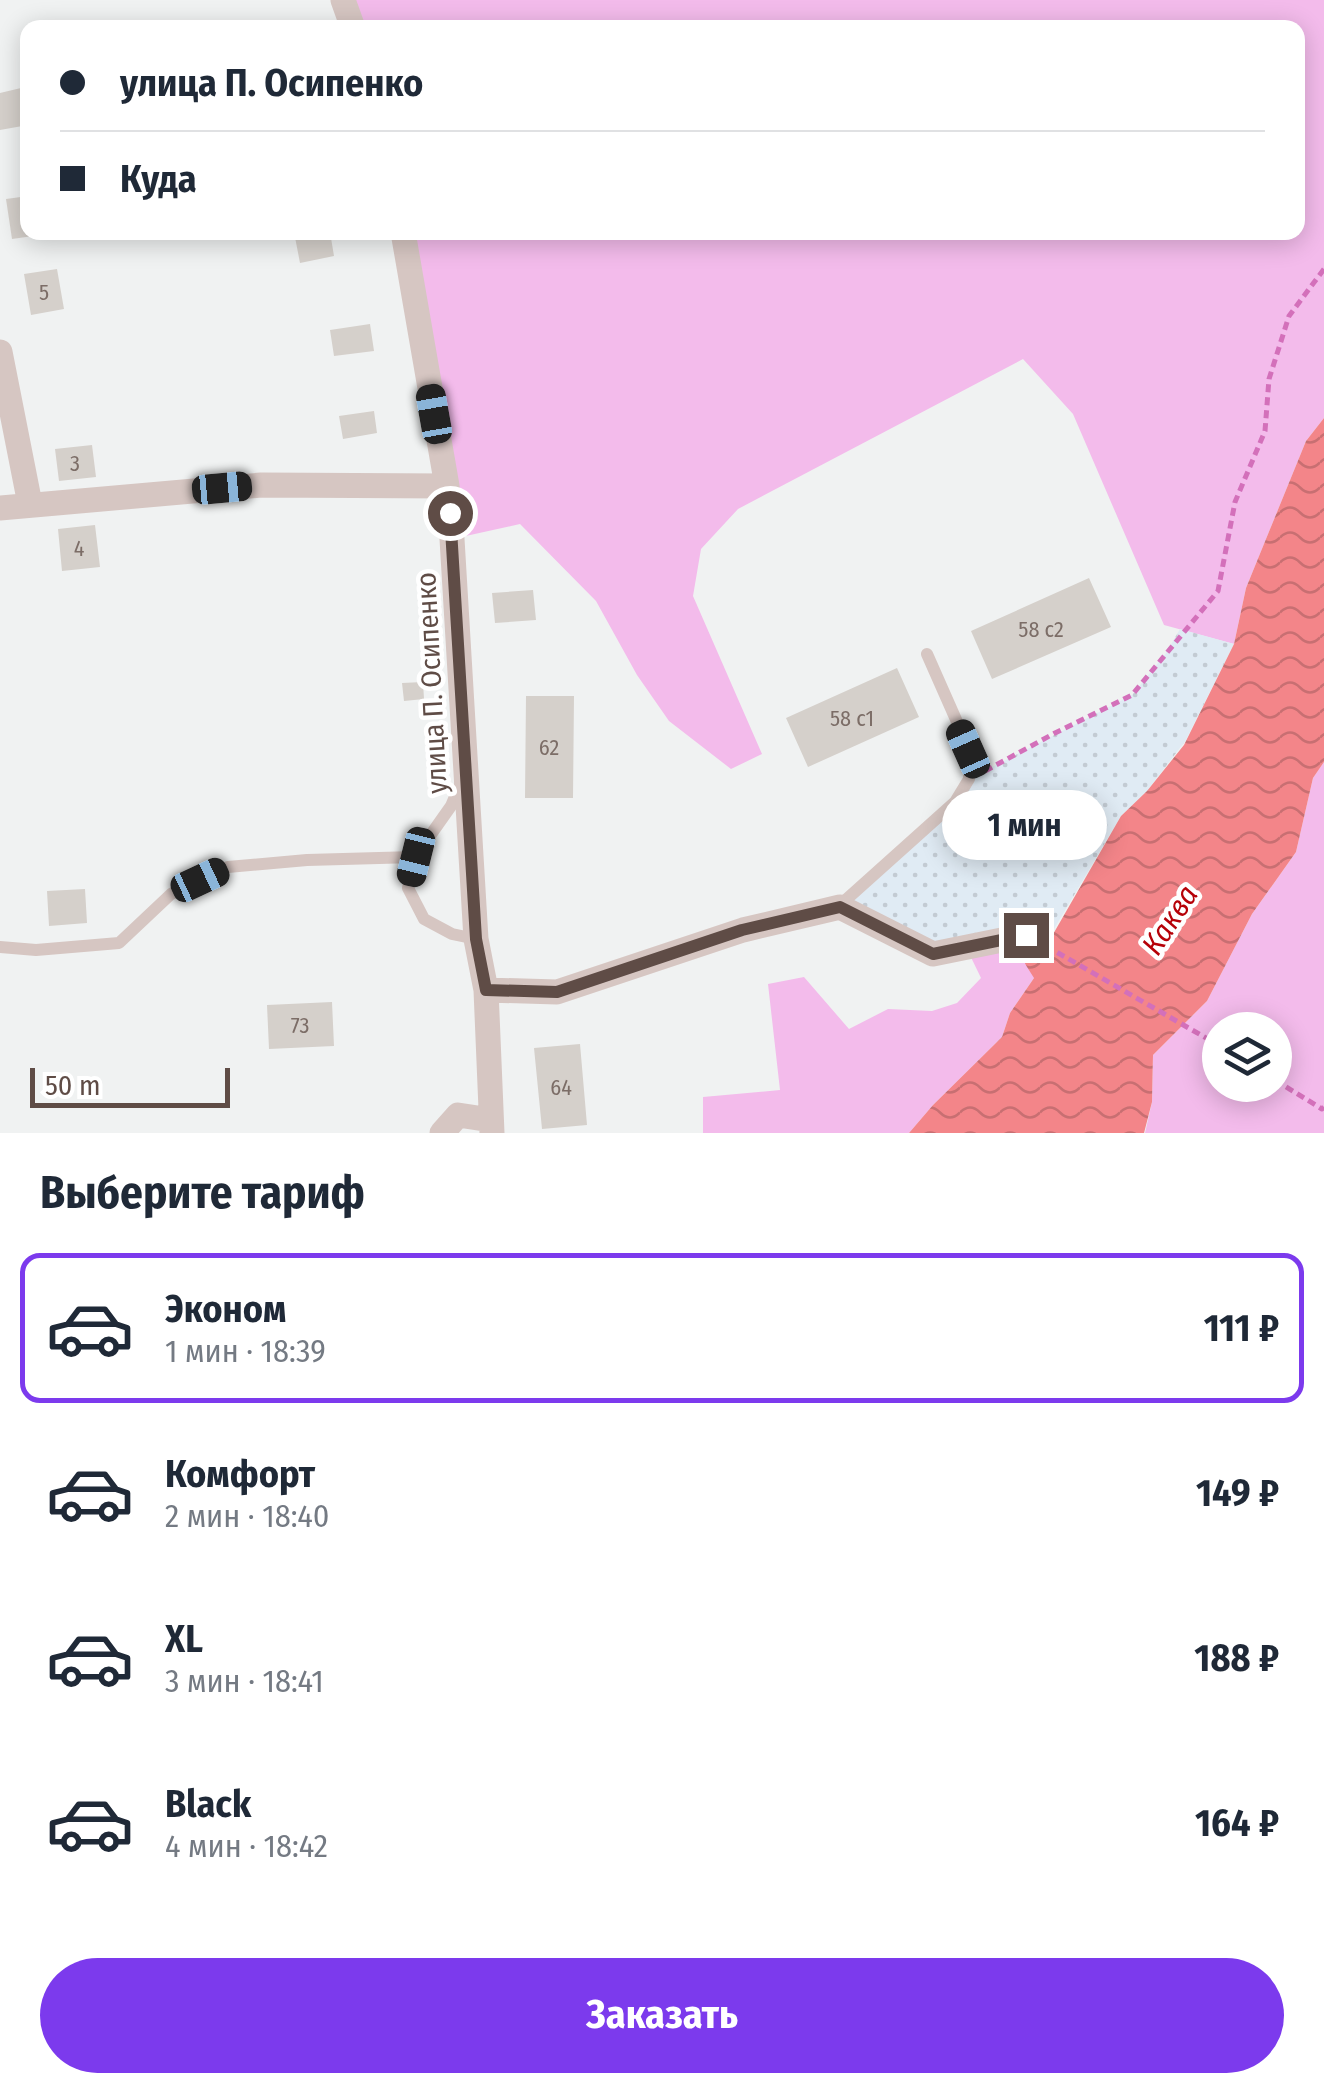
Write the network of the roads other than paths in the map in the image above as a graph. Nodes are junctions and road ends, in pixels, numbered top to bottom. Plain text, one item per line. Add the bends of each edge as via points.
1 (404, 240) edge
2 (0, 352) edge
3 (447, 486) junction
4 (30, 504) junction
5 (0, 508) edge
6 (927, 654) dead end
7 (466, 769) junction
8 (416, 857) junction
9 (813, 912) junction
10 (1026, 935) road end
11 (476, 939) junction
12 (0, 947) edge
13 (486, 990) junction
14 (492, 1127) edge
15 (442, 1133) edge

1 - 3 street, улица П. Осипенко
2 - 4 street
3 - 4 street via 261,484
3 - 7 street, улица П. Осипенко
4 - 5 street
6 - 9 lane via 968,749 969,779 954,802 840,906
7 - 8 lane via 451,806
7 - 11 street, улица П. Осипенко
8 - 11 lane via 408,888 424,919
8 - 12 lane via 228,867 171,894 119,944
9 - 10 street via 840,907 933,954
9 - 13 street via 557,992
11 - 13 street, улица П. Осипенко
13 - 14 street, улица П. Осипенко
14 - 15 street via 458,1115

